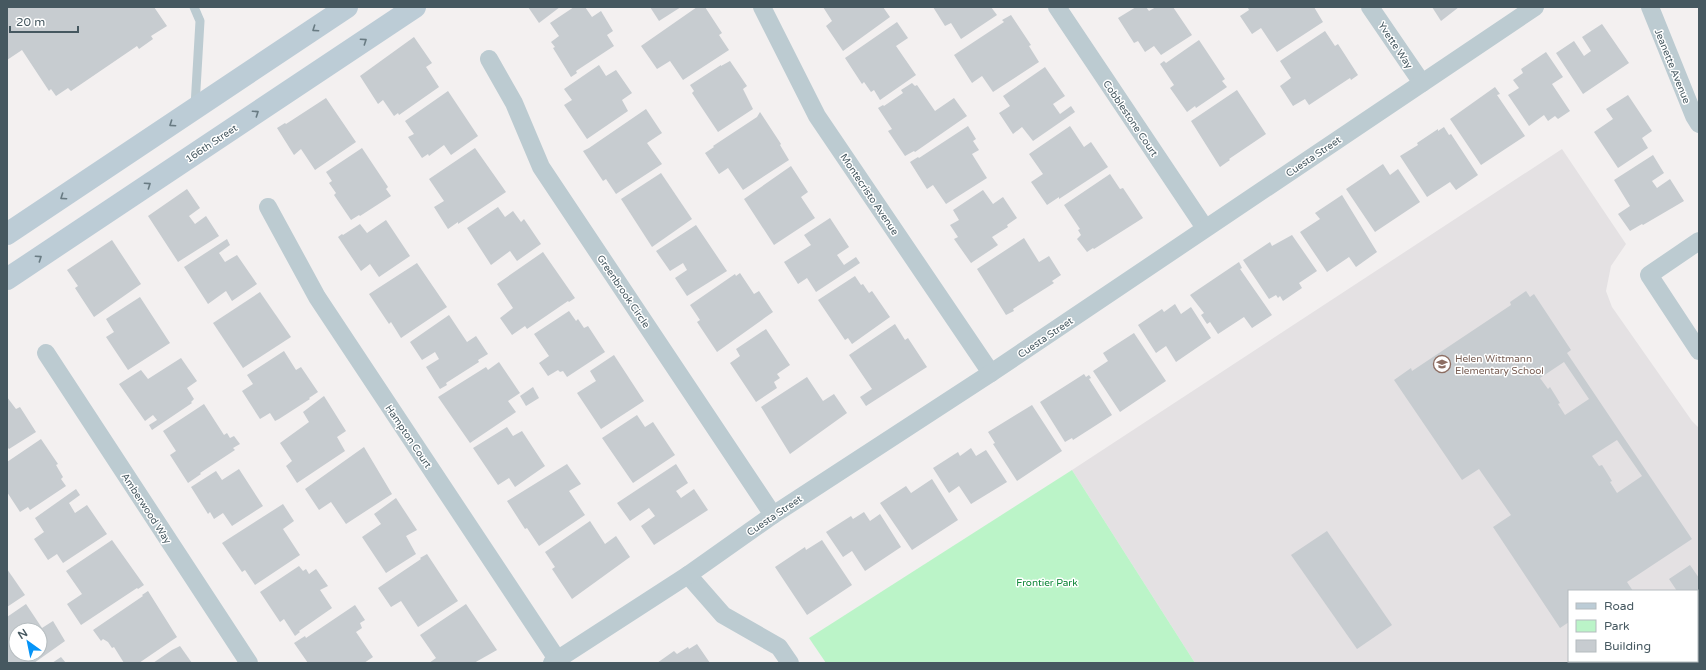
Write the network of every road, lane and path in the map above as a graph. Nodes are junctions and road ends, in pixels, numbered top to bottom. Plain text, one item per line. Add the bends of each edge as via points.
1 (194, 7) edge
2 (347, 7) edge
3 (415, 7) edge
4 (762, 7) edge
5 (1057, 7) edge
6 (1370, 7) edge
7 (1535, 7) edge
8 (1650, 7) edge
9 (489, 59) dead end
10 (1422, 83) junction
11 (194, 109) junction
12 (1699, 124) edge
13 (268, 207) dead end
14 (1205, 228) junction
15 (7, 234) edge
16 (1699, 241) edge
17 (7, 279) edge
18 (1699, 351) edge
19 (46, 353) dead end
20 (991, 373) junction
21 (773, 515) junction
22 (688, 576) junction
23 (555, 661) edge
24 (249, 663) edge
25 (790, 663) edge

1 - 11 lane via 200,21
2 -> 11 street
17 -> 3 street, 166th Street
4 - 20 street, Montecristo Avenue via 817,116
5 - 14 street, Cobblestone Court
6 - 10 street, Yvette Way
7 - 10 street, Cuesta Street
8 - 12 street, Jeanette Avenue
9 - 21 street, Greenbrook Circle via 514,103 541,167
10 - 14 street, Cuesta Street
11 -> 15 street
13 - 23 street, Hampton Court via 317,298
14 - 20 street, Cuesta Street
16 - 18 street via 1649,275
19 - 24 street, Amberwood Way
20 - 21 street, Cuesta Street
21 - 22 street, Cuesta Street
22 - 23 street, Cuesta Street
22 - 25 street via 722,615 779,647

